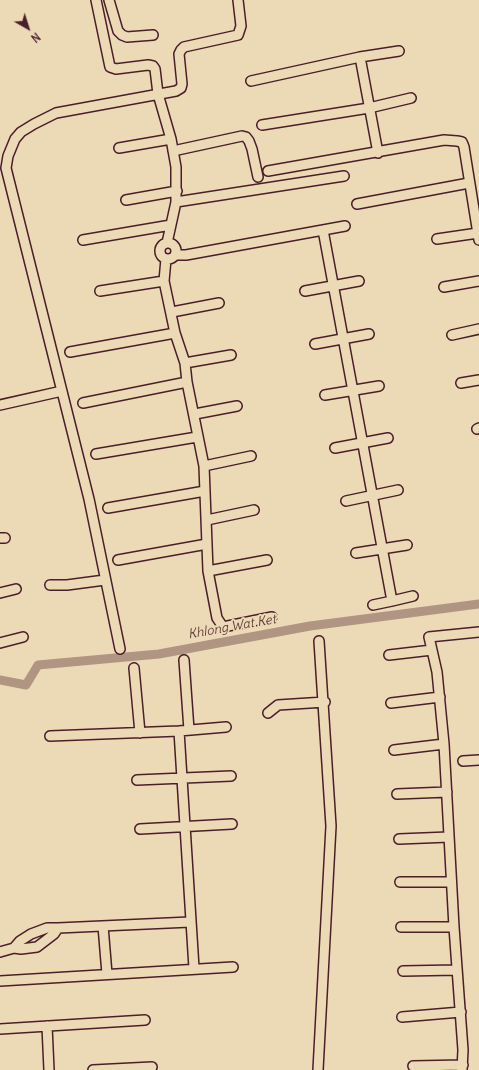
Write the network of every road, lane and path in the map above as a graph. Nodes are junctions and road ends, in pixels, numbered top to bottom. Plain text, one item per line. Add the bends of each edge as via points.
1 (96, 0) edge
2 (109, 0) edge
3 (238, 0) edge
4 (153, 35) dead end
5 (399, 51) dead end
6 (360, 57) junction
7 (251, 81) dead end
8 (158, 94) junction
9 (412, 98) dead end
10 (369, 108) junction
11 (262, 125) dead end
12 (171, 139) junction
13 (120, 148) dead end
14 (173, 150) junction
15 (378, 153) junction
16 (268, 171) dead end
17 (344, 176) dead end
18 (258, 177) dead end
19 (469, 183) junction
20 (177, 191) junction
21 (126, 200) dead end
22 (176, 202) junction
23 (357, 204) dead end
24 (171, 225) junction
25 (345, 226) dead end
26 (323, 230) junction
27 (478, 236) edge
28 (437, 239) dead end
29 (83, 240) dead end
30 (167, 243) junction
31 (175, 255) junction
32 (166, 259) junction
33 (164, 281) junction
34 (359, 281) dead end
35 (479, 281) edge
36 (334, 286) junction
37 (444, 287) dead end
38 (305, 291) dead end
39 (100, 292) dead end
40 (219, 303) dead end
41 (172, 312) junction
42 (479, 329) edge
43 (175, 333) junction
44 (369, 334) dead end
45 (452, 335) dead end
46 (344, 338) junction
47 (315, 344) dead end
48 (70, 352) dead end
49 (231, 355) dead end
50 (185, 363) junction
51 (479, 380) edge
52 (187, 382) junction
53 (461, 383) dead end
54 (379, 386) dead end
55 (354, 390) junction
56 (62, 391) junction
57 (325, 395) dead end
58 (83, 403) dead end
59 (0, 405) edge
60 (237, 406) dead end
61 (195, 414) junction
62 (197, 437) junction
63 (388, 438) dead end
64 (363, 443) junction
65 (335, 448) dead end
66 (96, 454) dead end
67 (250, 456) dead end
68 (204, 466) junction
69 (398, 490) dead end
70 (205, 491) junction
71 (372, 494) junction
72 (346, 501) dead end
73 (108, 508) dead end
74 (254, 510) dead end
75 (207, 520) junction
76 (207, 544) junction
77 (408, 545) dead end
78 (383, 548) junction
79 (356, 553) dead end
80 (118, 560) dead end
81 (268, 560) dead end
82 (208, 571) junction
83 (105, 580) junction
84 (50, 585) dead end
85 (16, 589) dead end
86 (0, 593) edge
87 (413, 596) dead end
88 (392, 601) junction
89 (373, 605) dead end
90 (272, 617) dead end
91 (479, 632) edge
92 (23, 637) dead end
93 (320, 641) dead end
94 (0, 643) edge
95 (120, 649) dead end
96 (432, 650) junction
97 (389, 655) dead end
98 (184, 660) dead end
99 (134, 668) dead end
100 (440, 697) junction
101 (325, 702) junction
102 (392, 703) dead end
103 (268, 713) dead end
104 (226, 727) dead end
105 (189, 730) junction
106 (179, 731) junction
107 (140, 733) junction
108 (50, 736) dead end
109 (444, 744) junction
110 (394, 750) dead end
111 (479, 760) edge
112 (463, 761) dead end
113 (231, 776) dead end
114 (182, 779) junction
115 (137, 780) dead end
116 (447, 792) junction
117 (397, 794) dead end
118 (232, 824) dead end
119 (185, 827) junction
120 (140, 829) dead end
121 (449, 837) junction
122 (399, 839) dead end
123 (400, 882) dead end
124 (451, 882) junction
125 (190, 922) junction
126 (103, 926) junction
127 (401, 927) dead end
128 (454, 927) junction
129 (58, 928) junction
130 (14, 948) junction
131 (0, 952) edge
132 (233, 967) dead end
133 (194, 968) junction
134 (457, 970) junction
135 (403, 971) dead end
136 (107, 974) junction
137 (0, 980) edge
138 (461, 1012) junction
139 (402, 1017) dead end
140 (145, 1020) dead end
141 (47, 1026) junction
142 (0, 1029) edge
143 (413, 1066) dead end
144 (152, 1067) dead end
145 (462, 1067) edge
146 (49, 1070) edge
147 (93, 1070) edge
148 (318, 1070) edge

1 - 8 street via 110,67 116,69 153,66
2 - 4 street via 118,31 122,35
3 - 8 street via 241,26 238,35 184,47 179,54 182,84 180,88
5 - 6 street
6 - 7 street
6 - 10 street
8 - 12 street
8 - 56 street via 56,113 21,132 10,148 6,168
9 - 10 street
10 - 11 street
10 - 15 street
12 - 13 street
12 - 14 street
14 - 18 street via 246,137 252,149
14 - 20 street
15 - 16 street
15 - 19 street via 444,140 462,142
17 - 22 street
19 - 23 street
19 - 27 street
20 - 21 street
20 - 22 street
22 - 24 street
24 - 29 street
24 - 30 street
25 - 26 street
26 - 31 street via 186,256
26 - 36 street
27 - 28 street
30 - 31 street via 175,246
30 - 32 street via 159,250 160,255
31 - 32 street
32 - 33 street
33 - 39 street
33 - 41 street
34 - 36 street
35 - 37 street
36 - 38 street
36 - 46 street
40 - 41 street
41 - 43 street
42 - 45 street
43 - 48 street
43 - 50 street
44 - 46 street
46 - 47 street
46 - 55 street
49 - 50 street
50 - 52 street
51 - 53 street
52 - 58 street
52 - 61 street
54 - 55 street
55 - 57 street
55 - 64 street
56 - 59 street
56 - 83 street via 89,499
60 - 61 street
61 - 62 street
62 - 66 street
62 - 68 street
63 - 64 street
64 - 65 street
64 - 71 street
67 - 68 street
68 - 70 street
69 - 71 street
70 - 73 street
70 - 75 street
71 - 72 street
71 - 78 street
74 - 75 street
75 - 76 street
76 - 80 street
76 - 82 street
77 - 78 street
78 - 79 street
78 - 88 street
81 - 82 street
82 - 90 street via 217,618 223,627
83 - 84 street
83 - 95 street
85 - 86 street
87 - 88 street
88 - 89 street
91 - 96 street via 430,637
92 - 94 street
93 - 101 street
96 - 97 street
96 - 100 street
98 - 105 street
99 - 107 street
100 - 102 street
100 - 109 street
101 - 103 street via 278,705
101 - 148 street via 332,826
104 - 105 street
105 - 106 street
106 - 107 street
106 - 114 street
107 - 108 street
109 - 110 street
109 - 116 street
111 - 112 street
113 - 114 street
114 - 115 street
114 - 119 street
116 - 117 street
116 - 121 street
118 - 119 street
119 - 120 street
119 - 125 street
121 - 122 street
121 - 124 street
123 - 124 street
124 - 128 street
125 - 126 street
125 - 133 street
126 - 129 street
126 - 136 street
127 - 128 street
128 - 134 street
129 - 130 street via 47,928 31,934
129 - 130 street via 37,947 21,950
130 - 131 street
132 - 133 street
133 - 136 street
134 - 135 street
134 - 138 street
136 - 137 street
138 - 139 street
138 - 145 street
140 - 141 street
141 - 142 street
141 - 146 street
143 - 145 street
144 - 147 street

